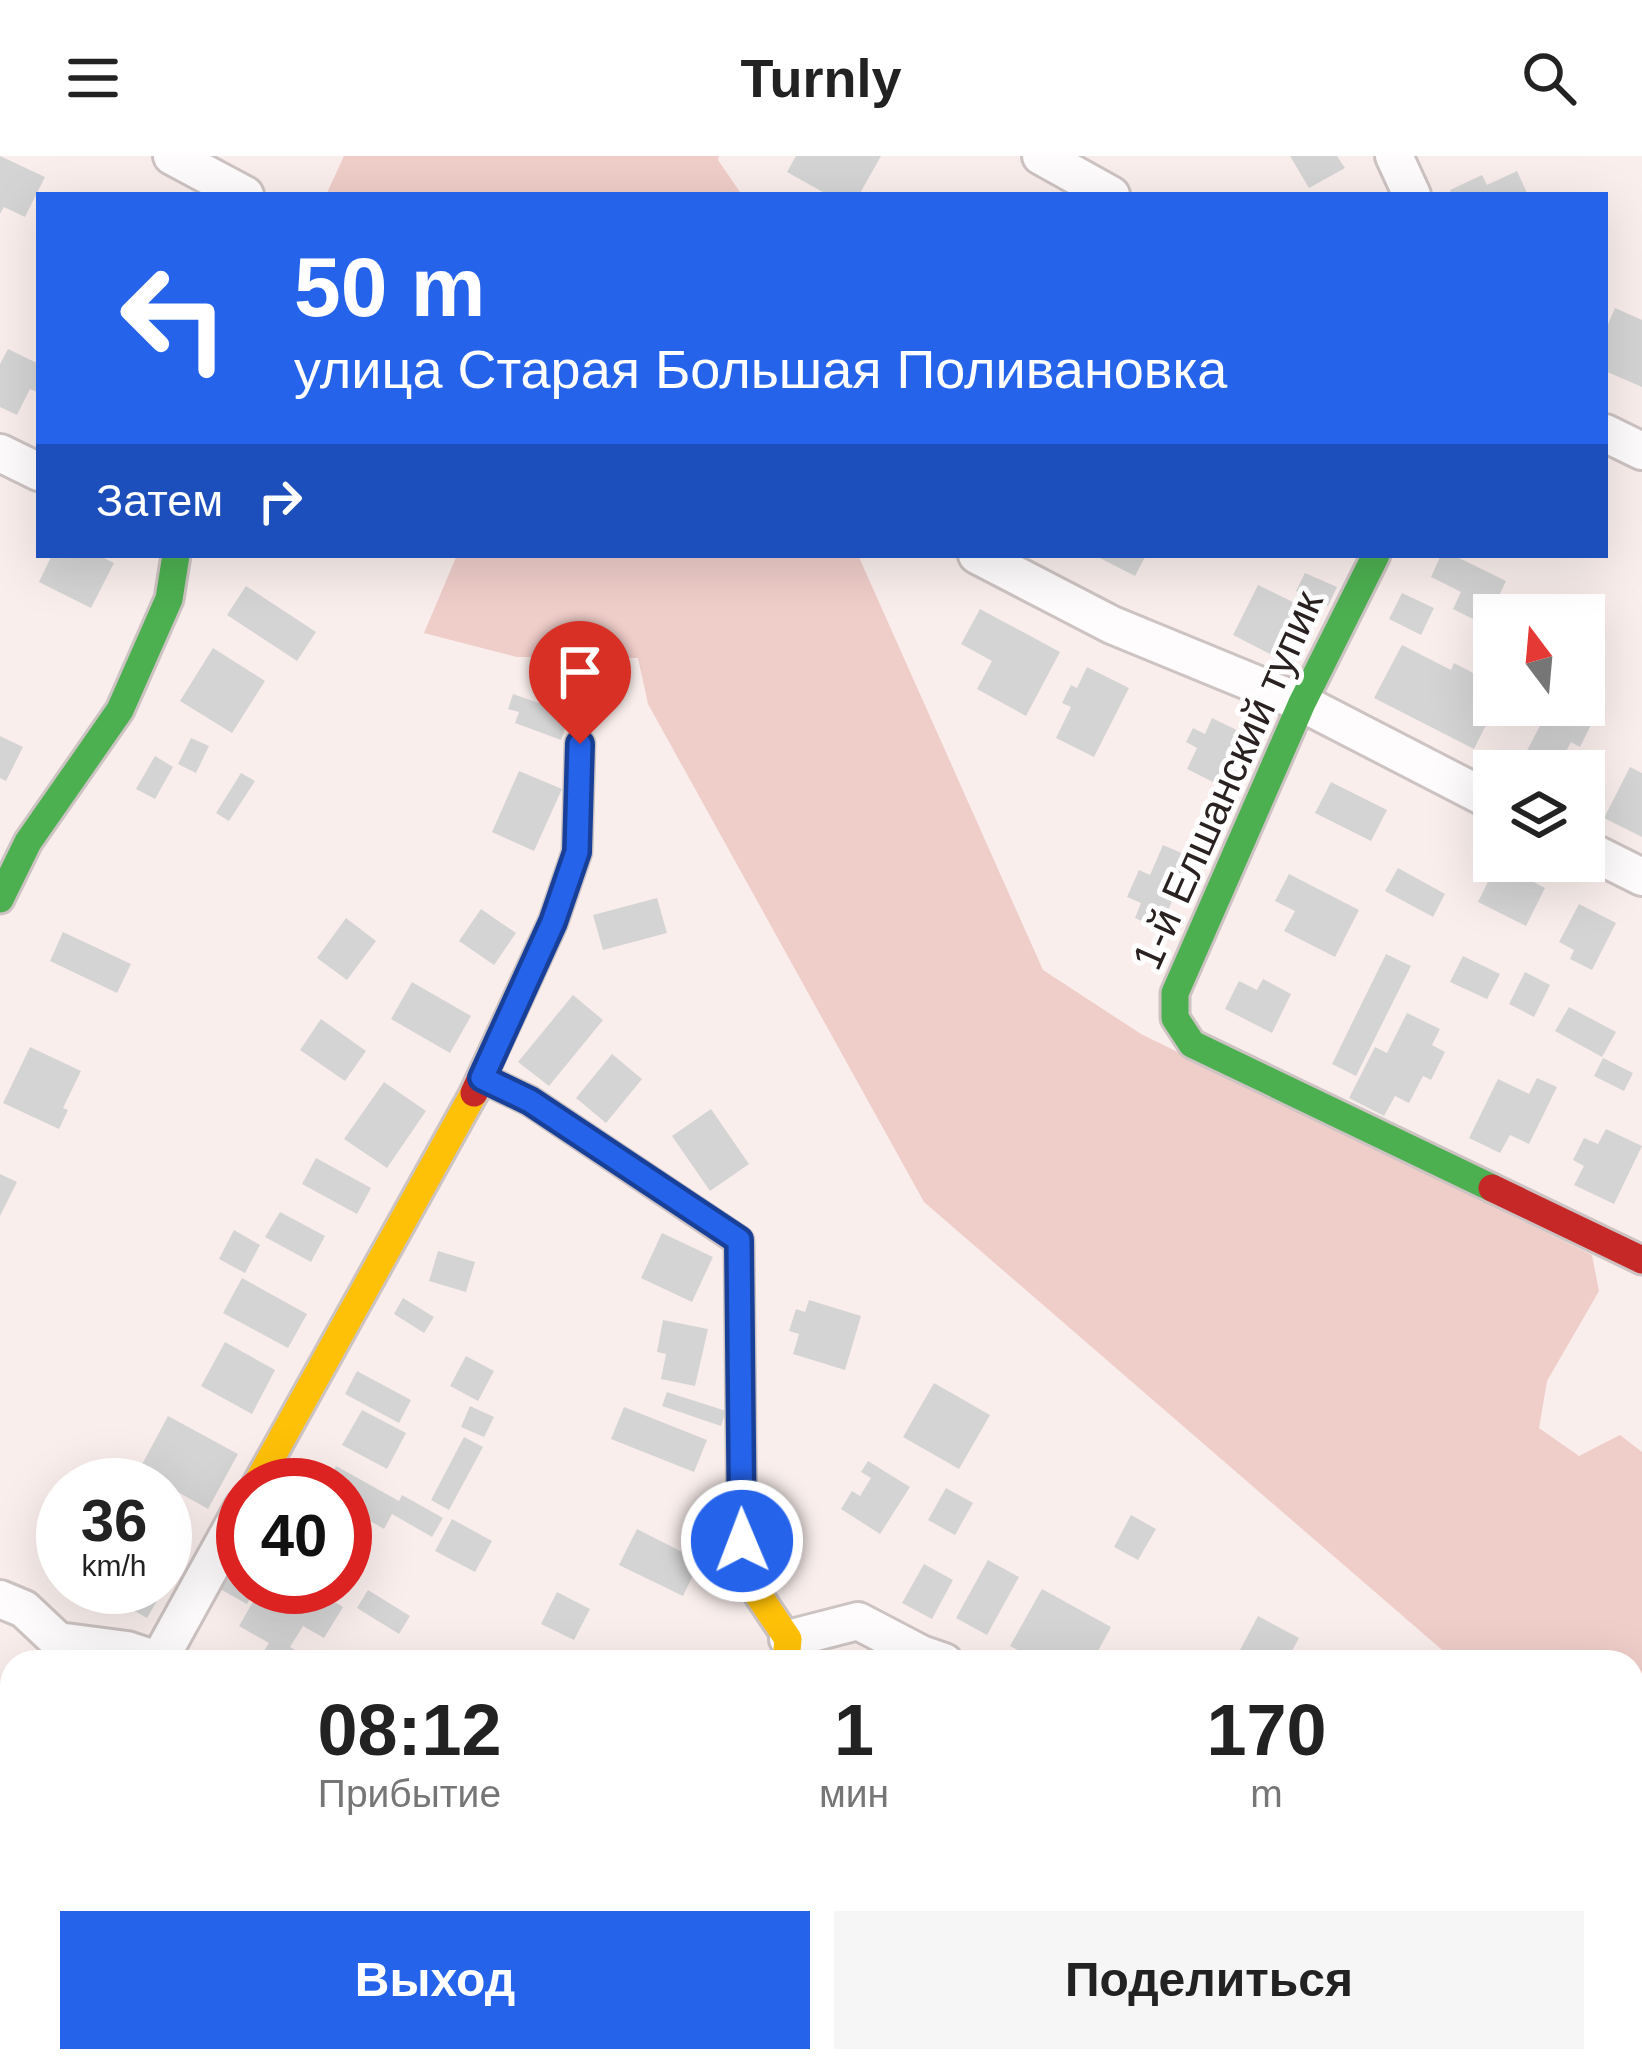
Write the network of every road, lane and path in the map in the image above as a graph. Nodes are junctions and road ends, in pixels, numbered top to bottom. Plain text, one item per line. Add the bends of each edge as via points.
1 (172, 156) edge
2 (1041, 156) edge
3 (1394, 156) edge
4 (239, 192) edge
5 (1106, 192) edge
6 (1411, 192) edge
7 (1608, 434) edge
8 (1642, 451) edge
9 (0, 453) edge
10 (36, 471) edge
11 (176, 558) edge
12 (982, 558) edge
13 (1374, 558) edge
14 (1302, 703) junction
15 (580, 744) dead end
16 (1473, 791) edge
17 (14, 835) edge
18 (1605, 858) edge
19 (1642, 877) edge
20 (0, 898) edge
21 (482, 1078) junction
22 (1642, 1260) edge
23 (271, 1458) edge
24 (216, 1558) edge
25 (0, 1599) edge
26 (55, 1650) edge
27 (167, 1650) edge
28 (787, 1650) edge
29 (913, 1650) edge

1 - 4 street
2 - 5 street
3 - 6 street
7 - 8 street
9 - 10 street
11 - 17 street via 169,599 120,710
12 - 14 street via 1112,625
13 - 14 street, 1-й Елшанский тупик
14 - 16 street
14 - 22 street, 1-й Елшанский тупик via 1175,993 1174,1018 1192,1044
15 - 21 street via 577,852
17 - 20 street
18 - 19 street
21 - 23 street
21 - 28 street via 530,1101 739,1240 742,1541
24 - 27 street
25 - 26 street via 24,1609
28 - 29 street via 858,1621

